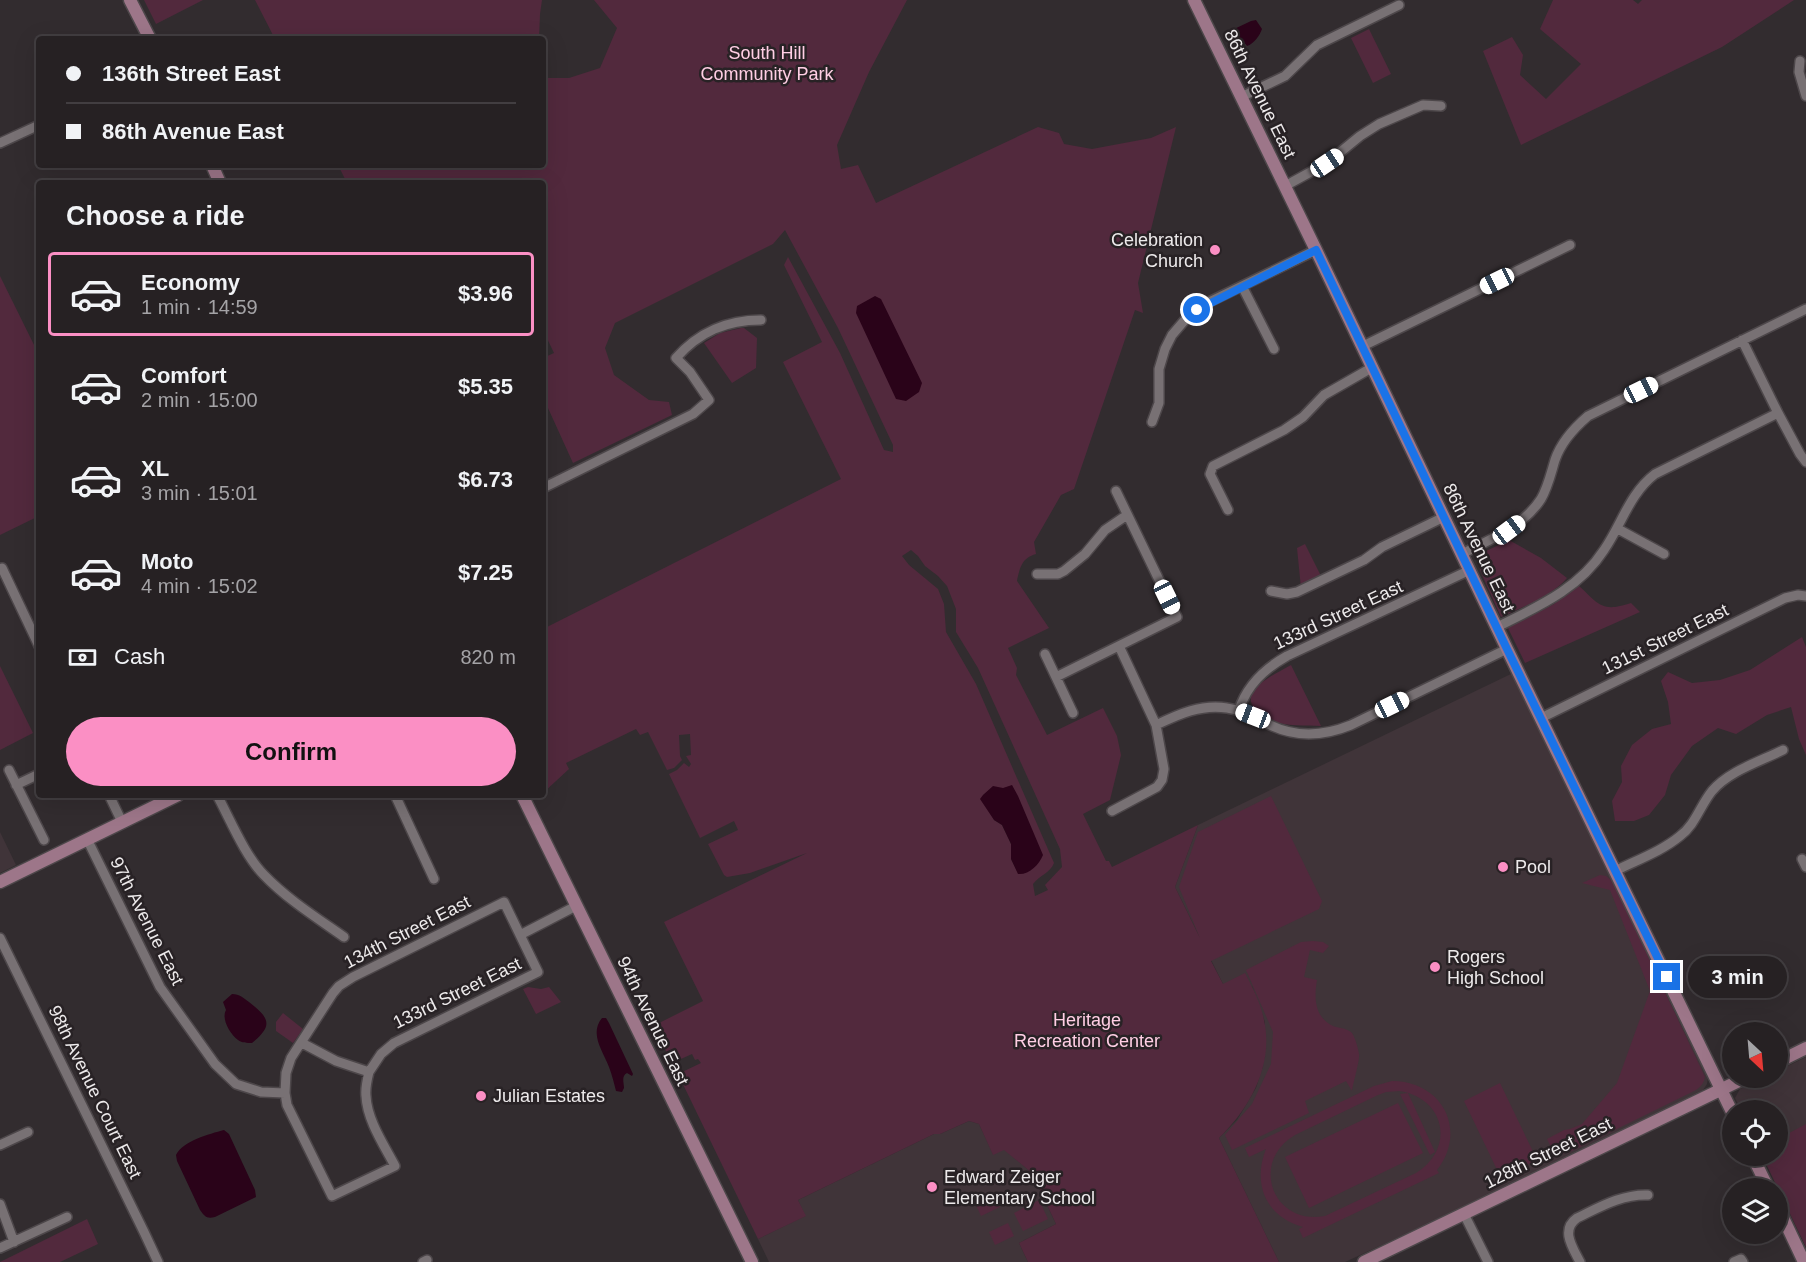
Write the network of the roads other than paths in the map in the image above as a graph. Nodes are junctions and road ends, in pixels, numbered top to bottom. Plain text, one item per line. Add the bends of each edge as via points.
1 (130, 0) edge
2 (1194, 0) edge
3 (1399, 5) dead end
4 (148, 36) edge
5 (1800, 61) dead end
6 (1806, 96) edge
7 (1241, 97) junction
8 (1441, 106) dead end
9 (36, 126) edge
10 (0, 143) edge
11 (1285, 186) junction
12 (1570, 245) dead end
13 (1316, 250) junction
14 (1242, 286) junction
15 (1806, 309) edge
16 (761, 320) dead end
17 (1743, 340) junction
18 (1363, 346) junction
19 (1274, 349) dead end
20 (1373, 367) junction
21 (1778, 412) junction
22 (1152, 422) dead end
23 (1806, 462) edge
24 (546, 487) edge
25 (1116, 491) dead end
26 (1228, 510) dead end
27 (1127, 515) junction
28 (1444, 517) junction
29 (1618, 529) junction
30 (1462, 554) junction
31 (1664, 554) dead end
32 (2, 568) dead end
33 (1470, 570) junction
34 (1037, 573) dead end
35 (1270, 591) dead end
36 (1806, 596) edge
37 (1497, 627) junction
38 (36, 640) edge
39 (1119, 646) junction
40 (1507, 649) junction
41 (1045, 654) dead end
42 (1056, 677) junction
43 (1239, 710) junction
44 (1072, 713) dead end
45 (1541, 718) junction
46 (1156, 725) junction
47 (1782, 750) dead end
48 (9, 770) dead end
49 (36, 775) edge
50 (16, 785) junction
51 (110, 798) edge
52 (172, 798) edge
53 (219, 798) edge
54 (396, 798) edge
55 (523, 798) edge
56 (1112, 811) dead end
57 (122, 822) junction
58 (44, 840) dead end
59 (87, 840) junction
60 (1615, 870) junction
61 (434, 879) dead end
62 (0, 882) edge
63 (576, 906) junction
64 (519, 935) junction
65 (344, 937) dead end
66 (0, 938) edge
67 (302, 1043) junction
68 (1806, 1048) edge
69 (1788, 1057) edge
70 (369, 1072) junction
71 (1722, 1089) junction
72 (285, 1094) junction
73 (1727, 1100) edge
74 (28, 1132) dead end
75 (0, 1145) edge
76 (1648, 1195) dead end
77 (0, 1204) edge
78 (1464, 1214) junction
79 (67, 1216) dead end
80 (1788, 1228) edge
81 (14, 1242) junction
82 (0, 1248) edge
83 (158, 1262) edge
84 (752, 1262) edge
85 (1364, 1262) edge
86 (1488, 1262) edge
87 (1580, 1262) edge
88 (1804, 1262) edge

1 - 4 street
2 - 7 street, 86th Avenue East
3 - 7 street via 1317,45 1285,76
5 - 6 street
7 - 11 street, 86th Avenue East
8 - 11 street via 1423,105 1379,124 1327,163
9 - 10 street
11 - 13 street, 86th Avenue East
12 - 18 street
13 - 14 street
13 - 18 street, 86th Avenue East
14 - 19 street
14 - 22 street via 1197,310 1172,335 1159,369 1159,403
15 - 17 street
16 - 24 street via 734,322 710,330 676,358 709,400 693,414
17 - 21 street
17 - 30 street via 1588,416 1564,440 1543,496 1527,516 1509,530
18 - 20 street, 86th Avenue East
20 - 26 street via 1324,395 1284,430 1213,466 1210,474
20 - 28 street, 86th Avenue East
21 - 23 street
21 - 29 street via 1655,474 1633,496
25 - 27 street
27 - 34 street via 1105,530 1064,571
27 - 39 street via 1177,617
28 - 30 street, 86th Avenue East
28 - 35 street via 1297,592 1289,595
29 - 31 street
29 - 37 street via 1603,552 1572,584
30 - 33 street, 86th Avenue East
32 - 38 street
33 - 37 street, 86th Avenue East
33 - 43 street, 133rd Street East via 1272,664 1246,693
36 - 45 street, 131st Street East via 1785,598
37 - 40 street, 86th Avenue East
39 - 42 street
39 - 46 street
40 - 43 street via 1328,733 1310,735 1281,730
40 - 45 street, 86th Avenue East
41 - 42 street
42 - 44 street
43 - 46 street via 1198,709
45 - 60 street, 86th Avenue East
46 - 56 street via 1164,769 1162,780 1151,791
47 - 60 street via 1723,780 1676,840
48 - 50 street
49 - 50 street
50 - 58 street
51 - 57 street
52 - 57 street
53 - 65 street via 262,874
54 - 61 street
55 - 63 street, 94th Avenue East
57 - 59 street
59 - 62 street
59 - 72 street, 97th Avenue East via 160,987 214,1064 236,1084
60 - 71 street, 86th Avenue East
63 - 64 street
63 - 84 street, 94th Avenue East
64 - 67 street, 134th Street East via 504,902 346,981 333,993
64 - 70 street, 133rd Street East via 538,972 394,1042
66 - 83 street, 98th Avenue Court East
67 - 70 street via 336,1062
67 - 72 street, 134th Street East via 289,1065
68 - 69 street
70 - 72 street via 367,1105 395,1166 332,1197 287,1106
71 - 73 street, 86th Avenue East
71 - 78 street, 128th Street East
74 - 75 street
76 - 87 street via 1616,1200 1571,1222 1568,1237
77 - 81 street
78 - 85 street, 128th Street East
78 - 86 street
79 - 81 street
80 - 88 street
81 - 82 street

